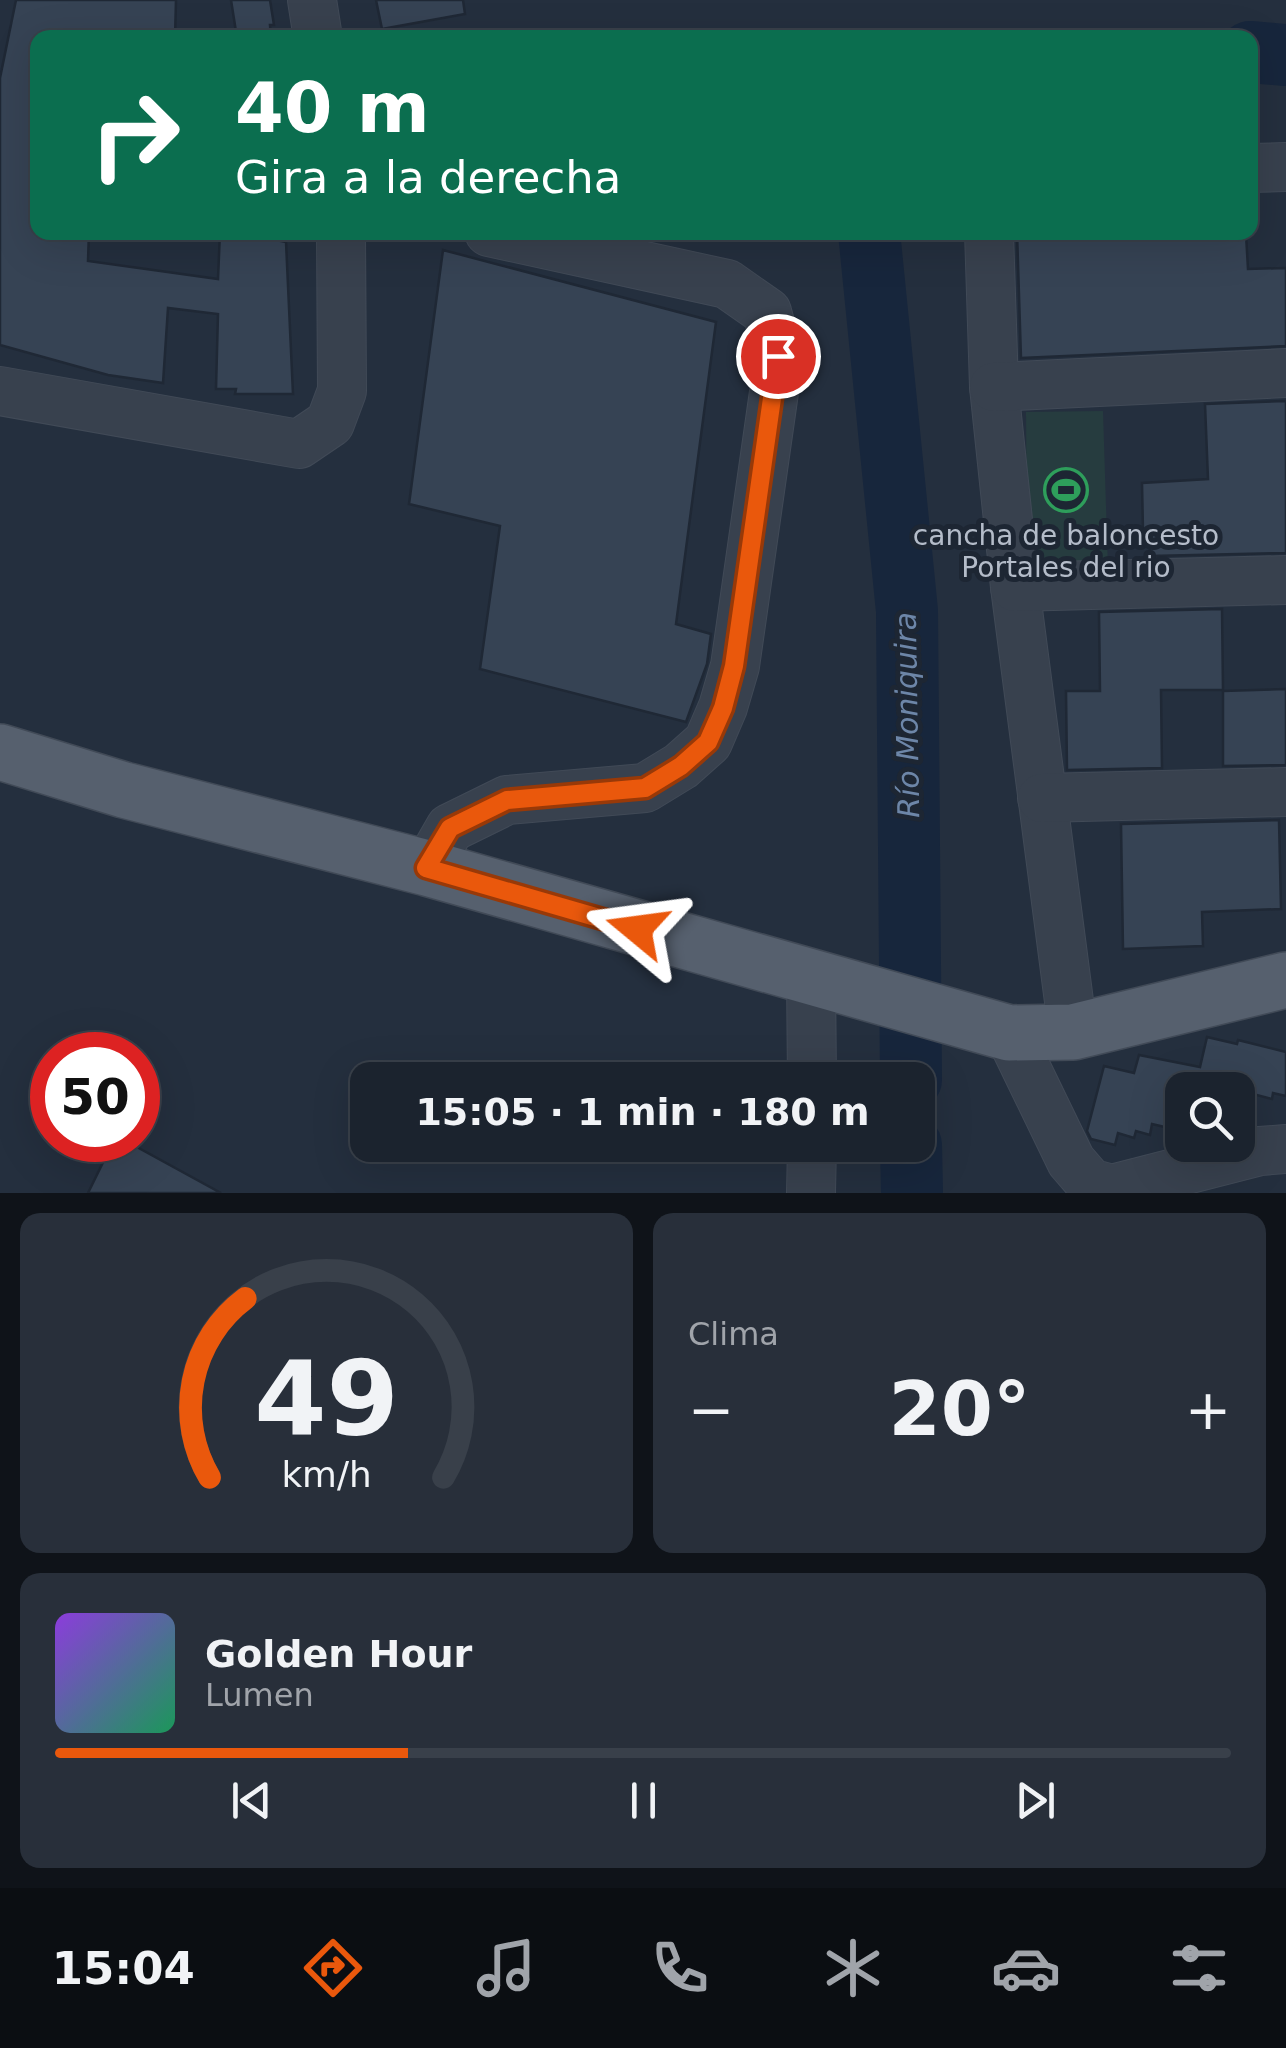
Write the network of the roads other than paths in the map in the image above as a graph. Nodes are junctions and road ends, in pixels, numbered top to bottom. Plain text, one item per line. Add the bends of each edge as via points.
1 (312, 0) edge
2 (317, 30) edge
3 (1258, 168) edge
4 (1286, 168) edge
5 (341, 240) edge
6 (526, 240) edge
7 (989, 240) edge
8 (1286, 373) edge
9 (994, 388) junction
10 (0, 391) edge
11 (1286, 580) edge
12 (1015, 588) junction
13 (0, 752) edge
14 (1286, 792) edge
15 (1042, 798) junction
16 (426, 868) junction
17 (1286, 980) edge
18 (831, 984) junction
19 (990, 1028) junction
20 (1073, 1032) junction
21 (816, 1062) edge
22 (1286, 1149) edge
23 (812, 1162) edge
24 (1143, 1189) edge
25 (811, 1193) edge

1 - 2 street
3 - 4 street
5 - 10 street via 342,391 330,423 300,444
6 - 16 street via 727,284 767,312 778,356 734,666 708,742 681,766 645,788 507,800 450,828
7 - 9 street
8 - 9 street
9 - 12 street
11 - 12 street
12 - 15 street
13 - 16 main road
14 - 15 street
15 - 20 street
16 - 18 main road
17 - 20 main road
18 - 19 main road
18 - 21 street
19 - 20 main road
19 - 24 street via 1071,1162 1090,1182
22 - 24 street via 1260,1151
23 - 25 street

